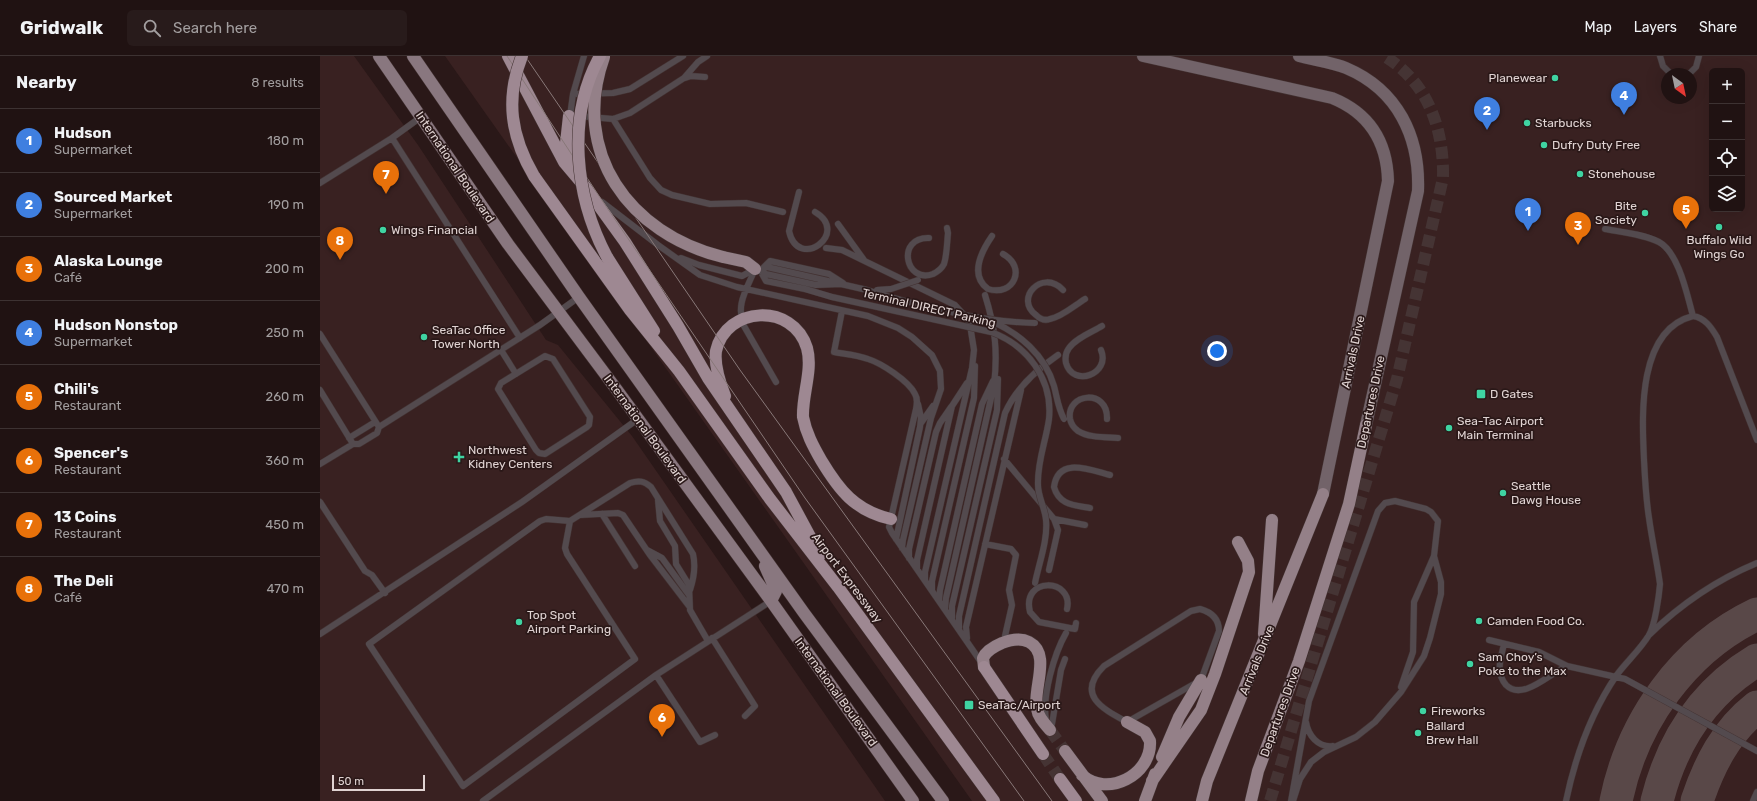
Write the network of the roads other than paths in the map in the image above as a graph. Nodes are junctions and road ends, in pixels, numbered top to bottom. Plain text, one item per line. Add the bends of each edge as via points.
1 (379, 56) edge
2 (412, 56) edge
3 (508, 56) edge
4 (522, 56) edge
5 (584, 56) edge
6 (600, 56) edge
7 (605, 56) edge
8 (683, 56) edge
9 (706, 56) edge
10 (1143, 56) edge
11 (1299, 56) edge
12 (1660, 56) edge
13 (1699, 56) edge
14 (1665, 68) edge
15 (1695, 68) edge
16 (705, 77) dead end
17 (684, 78) junction
18 (573, 94) junction
19 (569, 116) junction
20 (421, 117) junction
21 (613, 119) junction
22 (392, 138) junction
23 (572, 172) junction
24 (320, 183) edge
25 (586, 188) junction
26 (799, 192) dead end
27 (784, 212) dead end
28 (815, 212) dead end
29 (838, 224) dead end
30 (947, 228) dead end
31 (1605, 229) dead end
32 (992, 236) dead end
33 (929, 238) dead end
34 (826, 248) dead end
35 (1003, 254) dead end
36 (672, 255) junction
37 (864, 261) junction
38 (758, 270) junction
39 (918, 280) dead end
40 (851, 287) junction
41 (747, 289) junction
42 (867, 290) junction
43 (1063, 290) dead end
44 (985, 295) dead end
45 (579, 297) junction
46 (1085, 299) dead end
47 (559, 312) junction
48 (842, 312) junction
49 (976, 316) junction
50 (1693, 316) junction
51 (742, 320) junction
52 (1036, 323) dead end
53 (1102, 326) dead end
54 (320, 334) edge
55 (520, 338) junction
56 (501, 350) junction
57 (974, 350) junction
58 (1101, 350) dead end
59 (1058, 355) dead end
60 (997, 362) junction
61 (679, 371) junction
62 (996, 373) junction
63 (516, 374) junction
64 (970, 376) junction
65 (1028, 380) junction
66 (776, 382) dead end
67 (320, 390) edge
68 (987, 390) junction
69 (1015, 395) junction
70 (939, 396) junction
71 (917, 398) junction
72 (955, 401) junction
73 (732, 413) junction
74 (638, 419) junction
75 (1064, 419) dead end
76 (1107, 419) dead end
77 (377, 424) junction
78 (1366, 425) joint
79 (920, 427) junction
80 (967, 428) junction
81 (991, 434) junction
82 (1118, 438) dead end
83 (1757, 440) edge
84 (351, 441) junction
85 (1004, 459) junction
86 (320, 464) edge
87 (1110, 475) dead end
88 (1323, 494) joint
89 (658, 498) junction
90 (320, 502) edge
91 (1090, 508) dead end
92 (602, 514) junction
93 (579, 515) junction
94 (891, 519) junction
95 (1054, 519) junction
96 (1272, 520) dead end
97 (570, 521) junction
98 (1085, 525) dead end
99 (896, 539) junction
100 (1238, 542) dead end
101 (756, 544) junction
102 (985, 544) junction
103 (902, 548) junction
104 (646, 549) junction
105 (1434, 556) junction
106 (909, 558) junction
107 (1757, 563) edge
108 (634, 564) dead end
109 (917, 569) junction
110 (1049, 570) dead end
111 (925, 581) junction
112 (1035, 583) dead end
113 (838, 588) junction
114 (932, 590) junction
115 (384, 593) junction
116 (690, 593) junction
117 (939, 600) junction
118 (771, 601) junction
119 (689, 606) junction
120 (945, 609) junction
121 (1067, 609) dead end
122 (804, 613) junction
123 (952, 618) junction
124 (1076, 623) dead end
125 (959, 628) junction
126 (1066, 633) dead end
127 (320, 634) edge
128 (1650, 634) junction
129 (710, 640) junction
130 (1489, 640) dead end
131 (967, 641) junction
132 (1007, 641) junction
133 (1504, 644) junction
134 (1263, 645) junction
135 (1065, 659) dead end
136 (1567, 666) junction
137 (984, 667) junction
138 (656, 675) junction
139 (1616, 676) junction
140 (1201, 680) junction
141 (1392, 704) junction
142 (745, 716) dead end
143 (1306, 716) junction
144 (1127, 722) junction
145 (1050, 727) junction
146 (716, 735) dead end
147 (1337, 746) junction
148 (1757, 751) edge
149 (1067, 752) tunnel mouth
150 (1043, 754) tunnel mouth
151 (1082, 774) junction
152 (1060, 779) tunnel mouth
153 (1152, 781) junction
154 (1757, 792) edge
155 (483, 801) edge
156 (914, 801) edge
157 (943, 801) edge
158 (994, 801) edge
159 (1076, 801) edge
160 (1102, 801) edge
161 (1145, 801) edge
162 (1202, 801) edge
163 (1251, 801) edge
164 (1292, 801) edge
165 (1566, 801) edge
166 (1753, 801) edge

1 - 20 main road, International Boulevard
2 - 45 main road, International Boulevard
3 - 23 highway via 557,151
4 - 61 highway, bridge via 513,86 512,105 513,124 522,154 534,176 630,310
5 - 18 lane
6 - 61 highway, bridge via 591,73 583,103 579,140 579,159 589,217 607,257
7 - 38 highway, bridge via 595,92 594,117 599,148 612,178 632,205 661,230 690,247 723,258 746,262
8 - 18 lane via 630,89 613,93
9 - 17 lane
10 - 88 main road, Arrivals Drive via 1332,98 1361,115 1382,145 1388,169 1387,188
11 - 78 main road, Departures Drive via 1346,68 1364,77 1379,89 1404,119 1417,155 1418,191
12 - 14 lane
13 - 15 lane
16 - 17 lane
17 - 21 lane via 630,113
18 - 19 lane
19 - 21 lane
19 - 23 highway via 567,149
20 - 22 lane
20 - 47 main road, International Boulevard via 508,244
21 - 27 lane via 650,178 666,193 710,204 746,203
22 - 24 lane
22 - 55 lane
23 - 25 highway
25 - 36 lane
25 - 73 highway via 625,242
26 - 28 lane via 789,231 790,238 800,247 812,249 819,246 826,237 827,225
29 - 37 lane
30 - 33 lane via 944,263 935,273 923,275 912,270 908,253 914,242
31 - 50 lane via 1645,237 1659,242 1668,249 1679,272
32 - 35 lane via 983,248 977,273 979,280 988,289 1001,291 1014,279 1013,261
34 - 37 lane via 842,250
36 - 38 lane via 698,265 742,276
36 - 41 lane via 700,275
37 - 57 lane via 955,305 970,325
38 - 40 lane via 816,285 841,284
38 - 40 lane via 770,261 830,274
38 - 41 lane
38 - 112 lane, Terminal DIRECT Parking, bridge via 766,281 996,334 1018,346 1037,367 1045,384 1049,412 1038,484 1047,526
39 - 42 lane, bridge via 891,290
40 - 42 lane
41 - 48 lane
41 - 51 lane via 740,305
42 - 49 lane, bridge via 904,301
43 - 46 lane via 1052,282 1036,285 1028,296 1030,310 1038,317 1052,319
44 - 60 lane via 997,345
45 - 47 lane
45 - 101 main road, International Boulevard
47 - 55 lane
47 - 74 main road, International Boulevard
48 - 70 lane via 868,316 898,328 922,345 932,355 940,371 942,384
48 - 71 lane via 834,352 877,363 908,384
49 - 52 lane, bridge
49 - 75 lane, bridge via 1008,330 1038,355 1051,378
50 - 83 lane via 1707,322 1717,337
50 - 128 lane via 1674,325 1659,343 1647,374 1644,395 1642,416 1646,493 1660,584
51 - 66 lane
51 - 73 highway via 724,334 716,358 720,385
51 - 94 highway via 751,316 770,315 786,320 803,338 808,356 803,418 812,445 838,487 852,501 870,512
53 - 58 lane via 1069,347 1066,353 1067,366 1075,375 1094,374 1103,359
54 - 77 lane
55 - 56 lane
56 - 63 lane
56 - 77 lane
57 - 64 lane
57 - 80 lane via 975,387
59 - 65 lane
60 - 62 lane
60 - 81 lane via 998,401
61 - 113 highway, Airport Expressway via 770,499
62 - 68 lane
62 - 120 lane
63 - 63 lane via 542,357 551,357 589,415 589,425 548,452 539,452 498,389 501,383
64 - 72 lane
64 - 111 lane
65 - 69 lane
65 - 85 lane via 1019,394
67 - 84 lane
68 - 80 lane
68 - 117 lane via 958,506
69 - 81 lane via 1002,410
69 - 125 lane via 1005,413 959,616
70 - 79 lane
70 - 103 lane via 930,418
71 - 79 lane via 921,414
71 - 94 lane
72 - 106 lane via 936,432
72 - 109 lane
73 - 113 highway via 786,492
74 - 115 lane via 522,502
74 - 118 main road, International Boulevard
76 - 82 lane via 1105,407 1091,397 1074,404 1070,415 1074,427 1085,434
77 - 84 lane
77 - 84 lane via 377,433 358,444
78 - 163 highway, Departures Drive via 1349,504 1299,660 1258,771
79 - 99 lane
80 - 114 lane
81 - 123 lane via 952,606
84 - 86 lane
85 - 95 lane
85 - 102 lane
87 - 91 lane via 1075,467 1068,468 1058,475 1054,487 1059,499 1071,505
88 - 134 highway, Arrivals Drive
89 - 93 lane via 647,483 636,481
89 - 116 lane via 660,520 674,542 676,564 688,582
89 - 116 lane via 693,554 695,566
90 - 115 lane via 365,571 372,575
92 - 93 lane
92 - 104 lane via 623,515
92 - 108 lane
93 - 97 lane
94 - 99 lane via 889,527
95 - 98 lane
95 - 110 lane via 1058,530
96 - 134 highway
97 - 97 lane via 540,521 369,644 463,786 636,660 567,554 565,548
99 - 103 lane
100 - 153 highway via 1248,561 1249,572 1207,697 1193,723
101 - 118 main road via 776,591
101 - 122 main road, International Boulevard
102 - 131 lane via 966,627
102 - 132 lane via 1011,549 1016,555 1009,590 1012,605 1005,636
103 - 106 lane
104 - 116 lane via 662,558
104 - 119 lane
105 - 141 lane via 1414,602 1412,652 1402,686
105 - 141 lane via 1441,588 1430,638 1424,656
105 - 143 lane via 1438,521 1431,512 1395,501 1381,506 1311,693
106 - 109 lane
107 - 128 lane via 1695,595
109 - 111 lane
111 - 114 lane
113 - 158 highway, Airport Expressway
114 - 117 lane
115 - 127 lane
116 - 119 lane
117 - 120 lane
118 - 122 main road via 783,598
118 - 129 lane
118 - 156 main road, International Boulevard
119 - 129 lane via 693,618
120 - 123 lane
121 - 124 lane via 1064,593 1049,584 1037,588 1029,599 1030,612 1039,622 1075,628
122 - 157 main road, International Boulevard
123 - 125 lane
125 - 131 lane
126 - 145 lane via 1055,656 1047,697 1045,713
128 - 139 lane
129 - 138 lane
129 - 142 lane via 755,706
130 - 133 lane
131 - 137 lane
132 - 137 highway via 988,652 983,658
132 - 145 highway via 1024,640 1033,644 1038,652 1040,660 1037,710
133 - 136 lane via 1539,652
133 - 136 lane via 1499,671 1505,683 1512,689 1530,688
134 - 162 highway, Arrivals Drive via 1207,781
135 - 145 lane
136 - 139 lane
137 - 150 highway
138 - 146 lane via 700,742
138 - 155 lane
139 - 148 lane
139 - 165 lane via 1576,760
140 - 144 lane
140 - 144 lane via 1220,631 1212,614 1200,609 1191,611 1112,661 1096,676 1092,689 1097,703
140 - 153 highway via 1179,717
141 - 147 lane via 1366,731
143 - 147 lane via 1307,728 1314,740 1325,746
143 - 164 lane
144 - 151 highway via 1145,732 1150,741 1145,762 1138,773 1121,782 1107,784 1092,781
147 - 164 lane via 1311,762 1300,778
149 - 151 highway
151 - 160 highway
152 - 159 highway
153 - 161 highway
154 - 166 lane

